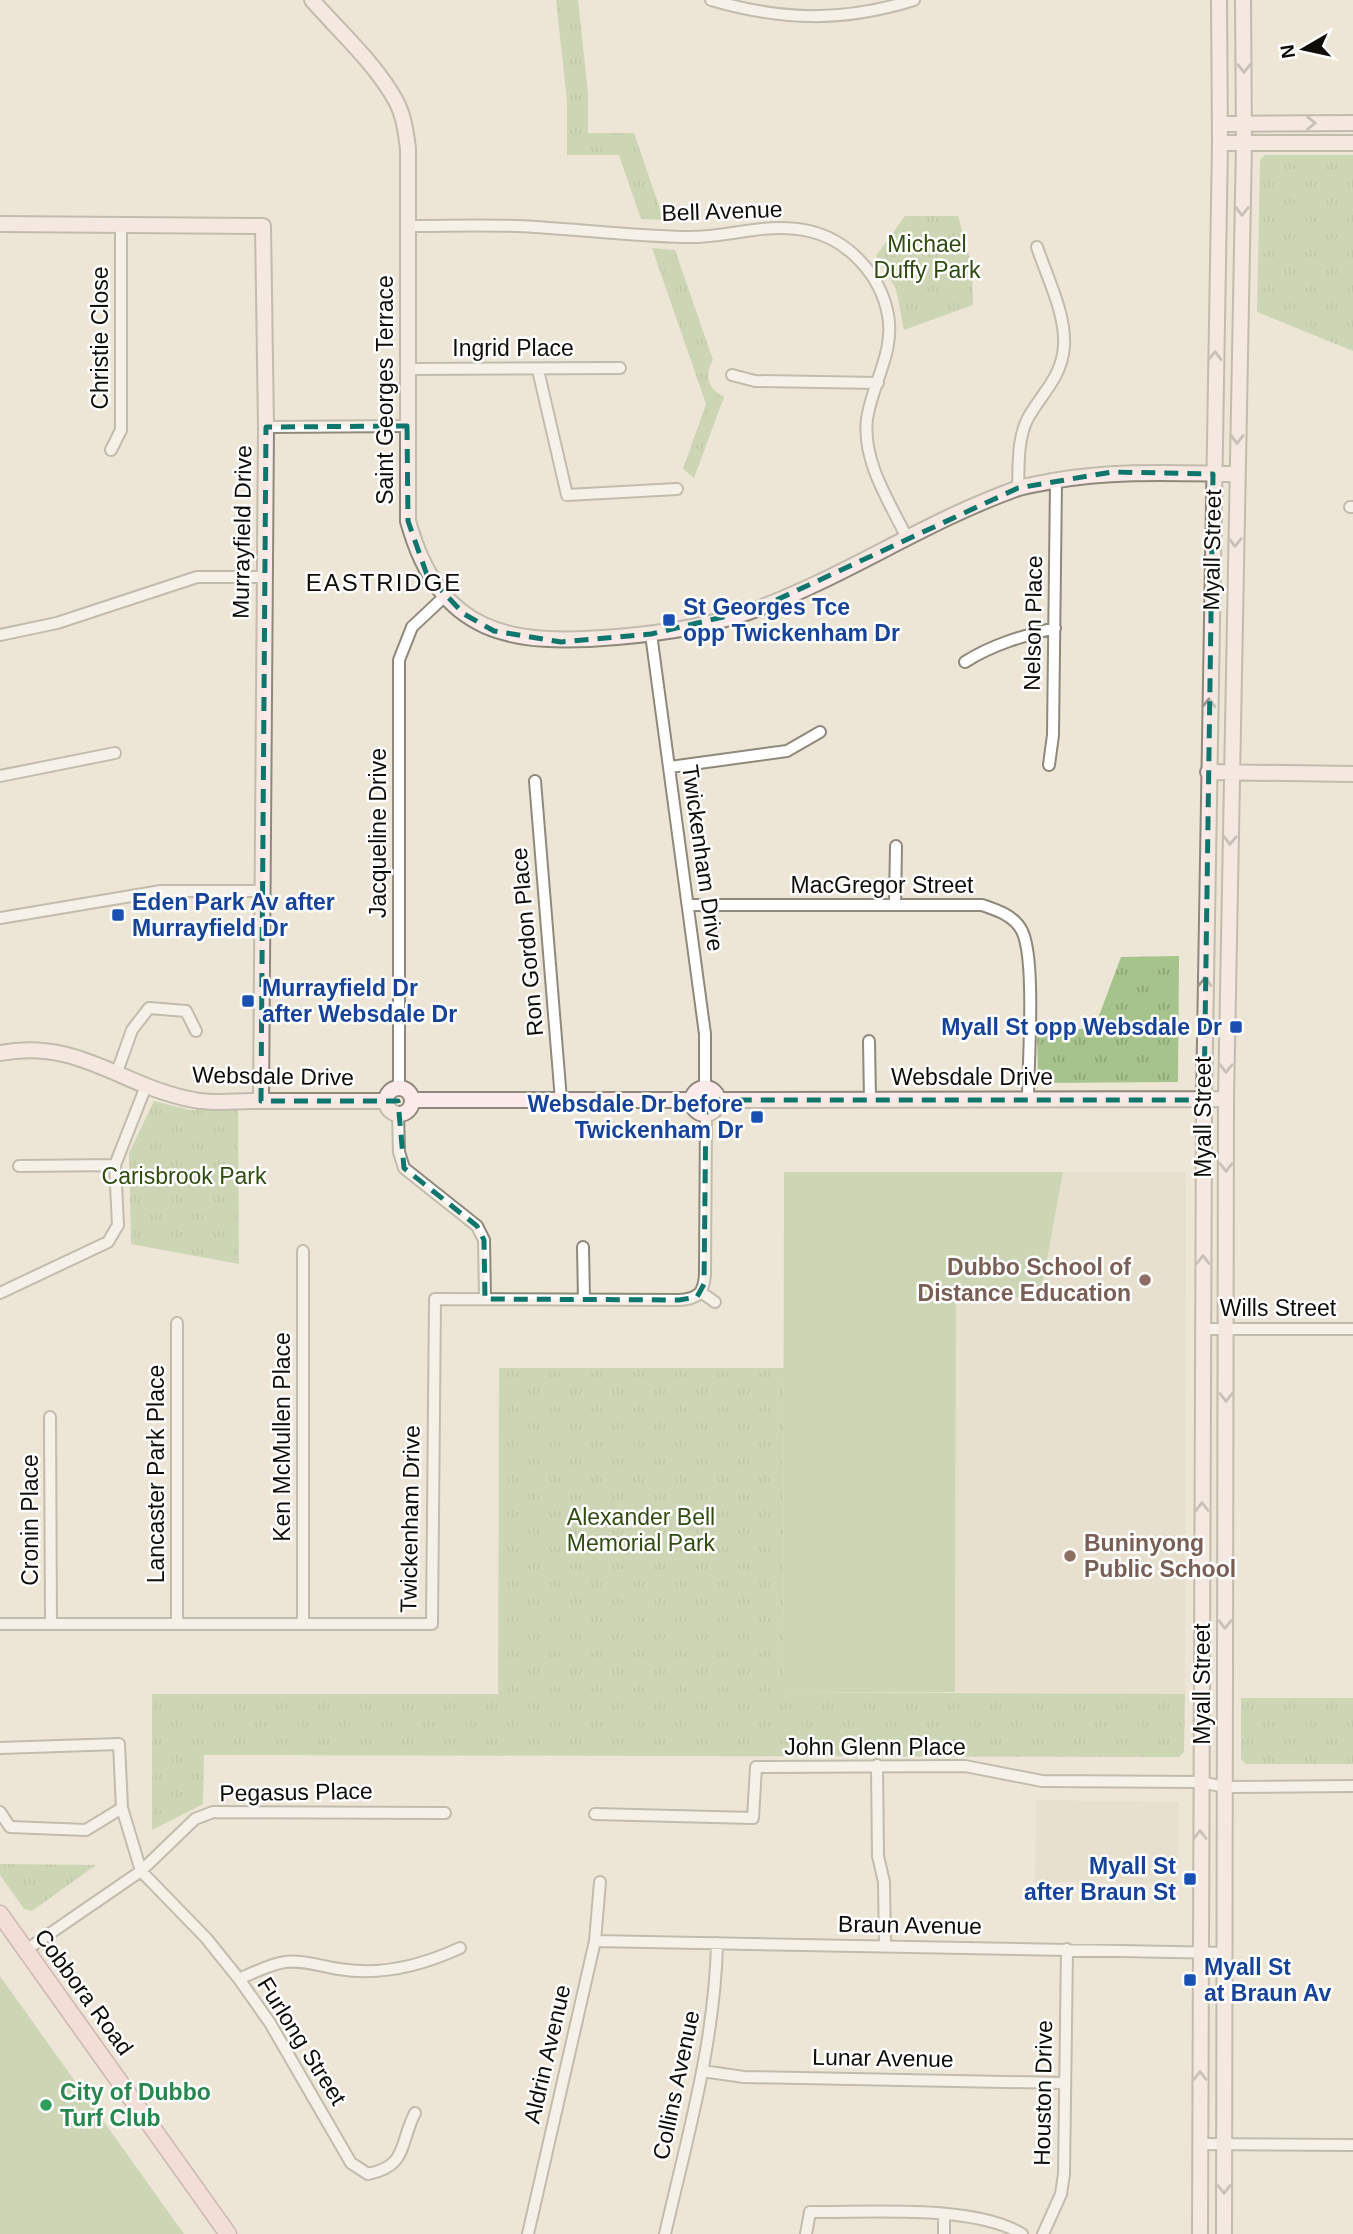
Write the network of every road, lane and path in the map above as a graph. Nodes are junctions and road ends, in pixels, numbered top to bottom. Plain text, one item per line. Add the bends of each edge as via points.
1 (312, 0) edge
2 (712, 0) edge
3 (914, 0) edge
4 (1219, 0) edge
5 (1243, 0) edge
6 (1353, 123) edge
7 (1220, 124) junction
8 (1244, 124) junction
9 (1353, 142) edge
10 (1220, 143) junction
11 (1244, 143) junction
12 (0, 224) edge
13 (121, 225) junction
14 (408, 226) junction
15 (1037, 247) dead end
16 (620, 368) dead end
17 (407, 369) junction
18 (538, 370) junction
19 (732, 375) dead end
20 (878, 383) junction
21 (407, 426) junction
22 (266, 427) junction
23 (111, 450) dead end
24 (1213, 474) junction
25 (1236, 474) junction
26 (1056, 481) junction
27 (1018, 488) junction
28 (677, 489) dead end
29 (907, 538) junction
30 (264, 577) junction
31 (445, 596) junction
32 (1055, 628) junction
33 (652, 634) junction
34 (0, 635) edge
35 (965, 662) dead end
36 (820, 732) dead end
37 (115, 752) dead end
38 (1049, 765) dead end
39 (670, 767) junction
40 (1208, 772) junction
41 (1231, 772) junction
42 (1353, 774) edge
43 (0, 776) edge
44 (535, 781) dead end
45 (896, 846) dead end
46 (262, 891) junction
47 (689, 905) junction
48 (895, 905) junction
49 (0, 918) edge
50 (196, 1031) dead end
51 (869, 1041) dead end
52 (0, 1053) edge
53 (117, 1072) junction
54 (145, 1086) junction
55 (705, 1087) junction
56 (399, 1088) junction
57 (1226, 1099) junction
58 (412, 1100) junction
59 (561, 1100) junction
60 (692, 1100) junction
61 (718, 1100) junction
62 (870, 1100) junction
63 (1028, 1100) junction
64 (1204, 1100) junction
65 (261, 1101) junction
66 (386, 1101) junction
67 (398, 1114) junction
68 (706, 1114) junction
69 (115, 1165) junction
70 (19, 1166) dead end
71 (583, 1247) dead end
72 (303, 1251) dead end
73 (0, 1293) edge
74 (702, 1293) junction
75 (485, 1299) junction
76 (584, 1300) junction
77 (715, 1302) dead end
78 (177, 1323) dead end
79 (1203, 1329) junction
80 (1226, 1329) junction
81 (1353, 1329) edge
82 (50, 1417) dead end
83 (51, 1623) junction
84 (0, 1624) edge
85 (177, 1624) junction
86 (303, 1624) junction
87 (0, 1748) edge
88 (877, 1765) junction
89 (1200, 1782) junction
90 (1353, 1786) edge
91 (1225, 1787) junction
92 (122, 1808) junction
93 (0, 1812) edge
94 (446, 1813) dead end
95 (595, 1814) dead end
96 (141, 1871) junction
97 (600, 1882) dead end
98 (0, 1914) edge
99 (595, 1941) junction
100 (717, 1943) junction
101 (885, 1946) junction
102 (460, 1948) dead end
103 (1067, 1949) junction
104 (26, 1950) junction
105 (1200, 1952) junction
106 (1225, 1953) junction
107 (239, 1979) junction
108 (702, 2071) junction
109 (1064, 2083) junction
110 (415, 2113) dead end
111 (1200, 2144) junction
112 (1224, 2144) junction
113 (1353, 2145) edge
114 (944, 2215) junction
115 (228, 2234) edge
116 (528, 2234) edge
117 (665, 2234) edge
118 (806, 2234) edge
119 (944, 2234) edge
120 (1022, 2234) edge
121 (1043, 2234) edge
122 (1200, 2234) edge
123 (1224, 2234) edge

1 - 14 street, Saint Georges Terrace via 397,103 408,149
2 - 3 street via 798,17 872,13
4 - 7 street, Myall Street
5 -> 8 street, Myall Street
8 -> 6 street
7 - 8 street
7 - 10 street, Myall Street
8 - 11 street, Myall Street
9 - 11 street
10 - 11 street
24 -> 10 street, Myall Street
11 -> 25 street, Myall Street
12 - 13 street, Murrayfield Drive
13 - 22 street, Murrayfield Drive via 263,226
13 - 23 street, Christie Close via 121,430
14 - 17 street, Saint Georges Terrace
14 - 20 street, Bell Avenue via 532,227 685,237 720,236 749,228 811,231 851,252 884,295 889,319 887,351
15 - 27 street via 1061,321 1064,346 1053,384 1023,431
16 - 18 street, Ingrid Place
17 - 18 street, Ingrid Place
17 - 21 street, Saint Georges Terrace
18 - 28 street via 567,495
19 - 20 street via 755,381
20 - 29 street, Bell Avenue via 867,418 868,449
21 - 22 street
21 - 31 street, Saint Georges Terrace via 408,521 427,575
22 - 30 street, Murrayfield Drive
24 - 25 street, Saint Georges Terrace
24 - 26 street, Saint Georges Terrace via 1112,472
40 -> 24 street, Myall Street
25 -> 41 street, Myall Street
26 - 27 street, Saint Georges Terrace
26 - 32 street, Nelson Place
27 - 29 street, Saint Georges Terrace
29 - 33 street, Saint Georges Terrace via 757,609 707,625
30 - 34 street via 197,577 57,622
30 - 46 street, Murrayfield Drive
31 - 33 street, Saint Georges Terrace via 464,614 494,631 526,639 561,642
31 - 56 street, Jacqueline Drive via 412,627 399,660
32 - 35 street via 1019,637
32 - 38 street, Nelson Place
33 - 39 street, Twickenham Drive
36 - 39 street via 787,751
37 - 43 street
39 - 47 street, Twickenham Drive
40 - 41 street
64 -> 40 street, Myall Street
41 - 42 street
41 -> 57 street, Myall Street
44 - 59 street, Ron Gordon Place
45 - 48 street
46 - 49 street via 161,891
46 - 65 street, Murrayfield Drive
47 - 48 street, MacGregor Street
47 - 55 street, Twickenham Drive via 705,1034
48 - 63 street, MacGregor Street via 982,905 1012,919 1022,931 1029,962
50 - 53 street via 186,1011 149,1008 132,1030
51 - 62 street
52 - 53 street, Websdale Drive via 29,1048 68,1054
53 - 54 street, Websdale Drive
54 - 65 street, Websdale Drive via 195,1101
54 - 69 street
55 - 60 street via 695,1092
55 - 61 street via 713,1090
56 - 58 street via 410,1093
56 - 66 street via 391,1090
57 - 64 street, Websdale Drive
57 -> 80 street, Myall Street
58 - 59 street
58 - 67 street via 410,1108
59 - 60 street
60 - 68 street via 696,1110
61 - 62 street, Websdale Drive
61 - 68 street
62 - 63 street, Websdale Drive
63 - 64 street, Websdale Drive
79 -> 64 street, Myall Street
65 - 66 street, Websdale Drive
66 - 67 street
67 - 75 street via 404,1168 477,1226 484,1240
68 - 74 street
69 - 70 street
69 - 73 street via 118,1225 108,1242
71 - 76 street
72 - 86 street, Ken McMullen Place
74 - 76 street, Twickenham Drive via 679,1300
74 - 77 street
75 - 76 street, Twickenham Drive
75 - 86 street, Twickenham Drive via 435,1299 432,1623
78 - 85 street, Lancaster Park Place
79 - 80 street, Wills Street
89 -> 79 street, Myall Street
80 - 81 street, Wills Street
80 -> 91 street, Myall Street
82 - 83 street, Cronin Place
83 - 84 street, Twickenham Drive
83 - 85 street, Twickenham Drive
85 - 86 street, Twickenham Drive
87 - 92 street via 118,1744
88 - 89 street, John Glenn Place via 965,1766 1042,1781
88 - 95 street, John Glenn Place via 756,1767 752,1818
88 - 101 street
89 - 91 street, John Glenn Place
105 -> 89 street, Myall Street
90 - 91 street, John Glenn Place
91 - 106 street, Myall Street
92 - 93 street via 86,1829 10,1828
92 - 96 street
94 - 96 street, Pegasus Place via 213,1812 195,1819
96 - 104 street, Pegasus Place
96 - 107 street, Furlong Street
97 - 99 street, Aldrin Avenue
98 - 104 main road, Cobbora Road
99 - 100 street, Braun Avenue
99 - 116 street, Aldrin Avenue
100 - 101 street, Braun Avenue
100 - 108 street, Collins Avenue via 716,1989
101 - 103 street, Braun Avenue
102 - 107 street via 410,1966 376,1971 283,1962
103 - 105 street, Braun Avenue
103 - 109 street, Houston Drive
104 - 115 main road, Cobbora Road
105 - 106 street, Braun Avenue
111 -> 105 street, Myall Street
106 - 112 street, Myall Street
107 - 110 street, Furlong Street via 271,2023 351,2163 368,2174 392,2166 398,2161
108 - 109 street, Lunar Avenue via 744,2077
108 - 117 street, Collins Avenue
109 - 121 street, Houston Drive via 1061,2194
111 - 112 street
111 - 122 street, Myall Street
112 - 113 street
112 -> 123 street, Myall Street
114 - 118 street via 810,2212
114 - 119 street
114 - 120 street via 980,2217

